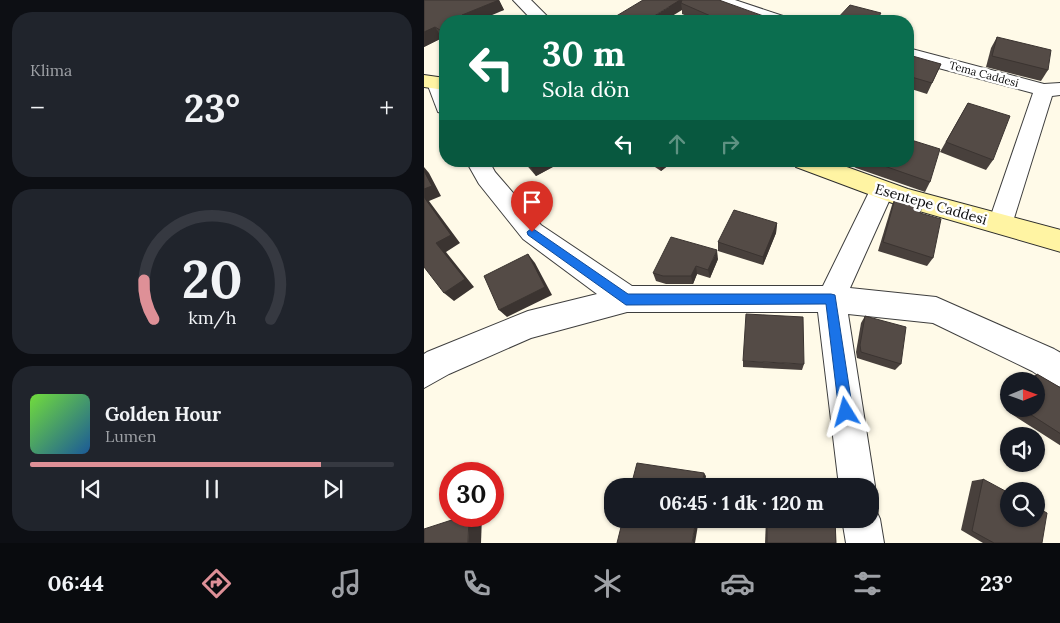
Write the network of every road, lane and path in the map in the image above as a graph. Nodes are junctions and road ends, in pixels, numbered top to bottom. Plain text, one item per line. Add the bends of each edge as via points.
1 (521, 0) edge
2 (719, 0) edge
3 (537, 15) edge
4 (763, 15) edge
5 (914, 56) edge
6 (1052, 90) edge
7 (481, 167) edge
8 (820, 167) edge
9 (882, 190) junction
10 (1001, 224) junction
11 (1060, 241) edge
12 (626, 299) junction
13 (831, 299) junction
14 (424, 372) edge
15 (1060, 372) edge
16 (856, 478) edge
17 (862, 528) edge
18 (865, 543) edge

1 - 3 street
2 - 4 street
5 - 6 street, Tema Caddesi
6 - 10 street
7 - 12 street via 532,232
8 - 9 street, Esentepe Caddesi
9 - 10 street, Esentepe Caddesi
9 - 13 street
10 - 11 street, Esentepe Caddesi
12 - 13 street
12 - 14 street via 528,326 438,363
13 - 15 street via 936,310 1043,360
13 - 16 street
17 - 18 street

